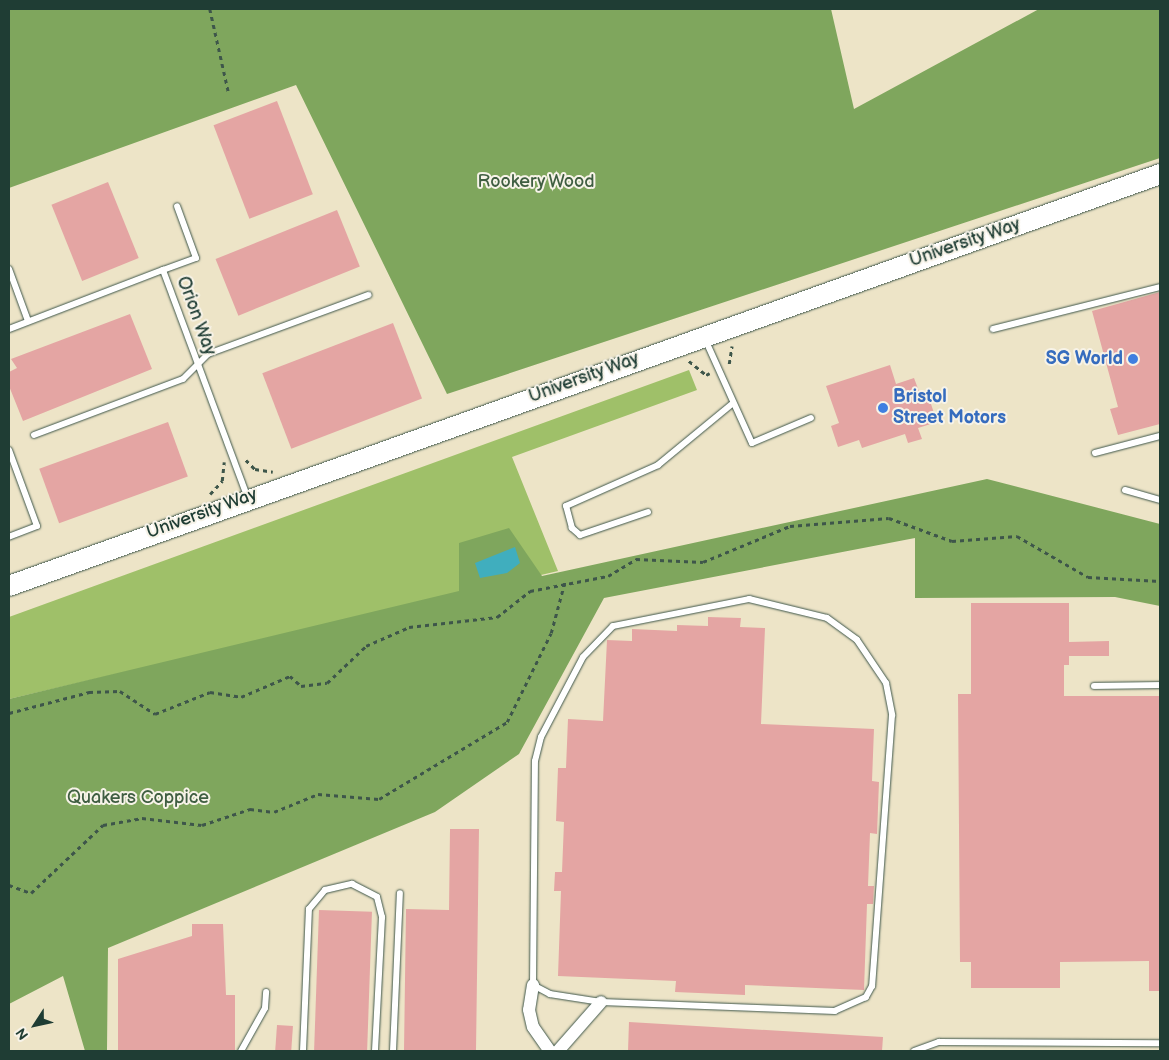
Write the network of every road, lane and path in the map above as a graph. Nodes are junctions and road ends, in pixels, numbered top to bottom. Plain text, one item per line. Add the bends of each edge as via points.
1 (210, 9) edge
2 (229, 94) dead end
3 (1160, 174) edge
4 (177, 206) dead end
5 (9, 269) edge
6 (163, 270) junction
7 (1160, 287) edge
8 (368, 295) dead end
9 (28, 321) junction
10 (9, 329) edge
11 (993, 329) dead end
12 (704, 335) junction
13 (197, 365) junction
14 (732, 404) junction
15 (811, 418) dead end
16 (34, 435) dead end
17 (1160, 436) edge
18 (9, 450) edge
19 (1095, 453) dead end
20 (1126, 490) dead end
21 (248, 498) junction
22 (1160, 500) edge
23 (648, 512) dead end
24 (9, 537) edge
25 (1160, 581) edge
26 (565, 582) junction
27 (9, 586) edge
28 (1160, 685) edge
29 (1094, 686) dead end
30 (9, 712) edge
31 (9, 885) edge
32 (400, 893) dead end
33 (533, 985) junction
34 (266, 992) dead end
35 (601, 1002) junction
36 (1160, 1043) edge
37 (241, 1051) edge
38 (303, 1051) edge
39 (375, 1051) edge
40 (393, 1051) edge
41 (550, 1051) edge
42 (558, 1051) edge
43 (914, 1051) edge

1 - 2 path
3 - 12 highway, University Way
4 - 6 lane via 196,258
5 - 9 lane
6 - 9 lane, Orion Way
6 - 13 lane, Orion Way
7 - 11 lane
8 - 13 lane via 208,354
9 - 10 lane, Orion Way
12 - 14 lane
12 - 21 highway, University Way
13 - 16 lane via 183,379
13 - 21 lane, Orion Way
14 - 15 lane via 752,443
14 - 23 lane via 658,465 566,506 572,528 580,536
17 - 19 lane
18 - 24 lane via 37,526
20 - 22 lane
21 - 27 highway, University Way
25 - 26 path via 1088,576 1017,536 952,541 889,518 790,526 703,562 636,559 608,576
26 - 30 path via 530,591 497,617 409,627 366,646 327,683 301,686 290,676 241,697 210,692 155,714 120,691 89,692
26 - 31 path via 551,633 507,722 379,799 318,794 274,812 250,809 202,825 142,818 103,825 31,893
28 - 29 lane
32 - 40 lane
33 - 35 lane via 550,994
33 - 35 lane via 535,761 541,737 587,651 613,626 638,618 749,599 827,618 857,640 886,683 892,715 872,986 866,997 835,1011
33 - 41 street via 529,1010 533,1027
34 - 37 lane via 265,1008
35 - 42 street
36 - 43 lane via 939,1042
38 - 39 lane via 309,909 325,890 352,884 377,897 382,917

